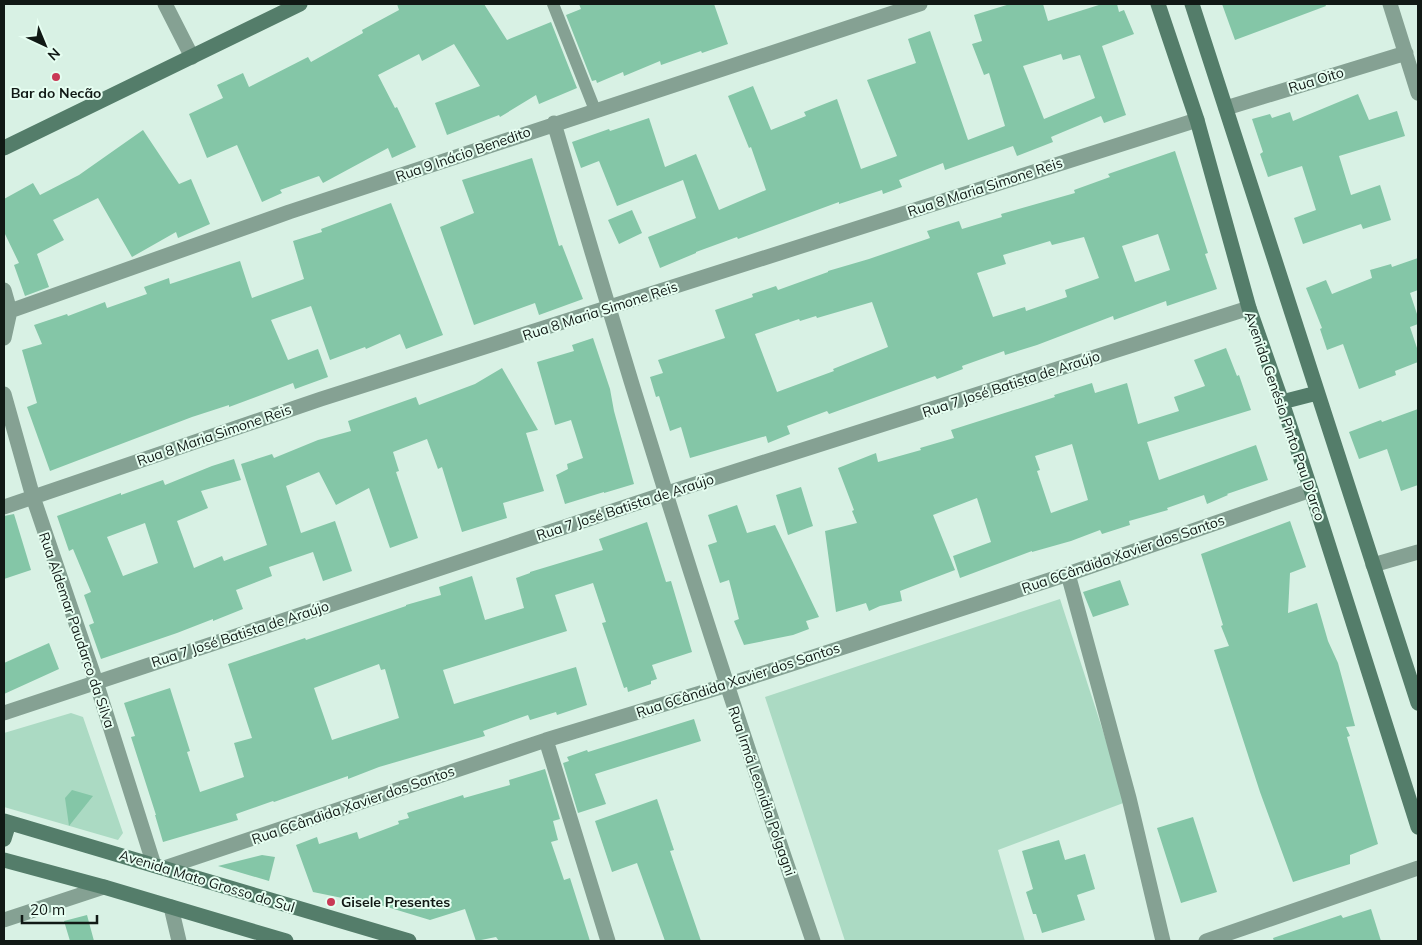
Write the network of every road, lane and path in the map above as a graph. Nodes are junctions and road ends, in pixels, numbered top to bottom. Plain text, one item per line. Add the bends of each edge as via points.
1 (165, 4) edge
2 (300, 4) edge
3 (553, 4) edge
4 (920, 4) edge
5 (1158, 4) edge
6 (1192, 4) edge
7 (1390, 4) edge
8 (1406, 52) junction
9 (192, 57) junction
10 (1418, 93) edge
11 (1226, 108) junction
12 (595, 110) junction
13 (1197, 120) junction
14 (554, 123) junction
15 (4, 148) edge
16 (4, 290) edge
17 (608, 308) junction
18 (1249, 308) junction
19 (10, 311) junction
20 (4, 338) edge
21 (1317, 393) junction
22 (4, 394) edge
23 (1282, 402) junction
24 (1311, 490) junction
25 (667, 493) junction
26 (33, 497) junction
27 (4, 507) edge
28 (1418, 552) edge
29 (1373, 566) junction
30 (1068, 574) junction
31 (96, 682) junction
32 (727, 685) junction
33 (1418, 703) edge
34 (4, 713) edge
35 (546, 740) junction
36 (6, 822) edge
37 (1418, 827) edge
38 (4, 839) edge
39 (4, 860) edge
40 (159, 867) junction
41 (1418, 868) edge
42 (104, 887) junction
43 (171, 907) junction
44 (4, 920) edge
45 (179, 941) edge
46 (286, 941) edge
47 (409, 941) edge
48 (608, 941) edge
49 (813, 941) edge
50 (1163, 941) edge
51 (1206, 941) edge

1 - 9 street
2 - 9 street
3 - 12 lane
4 - 12 street, Rua 9 Inácio Benedito
5 - 13 street, Avenida Genésio Pinto Pau D'arco
6 - 11 street
7 - 8 street
8 - 10 street
8 - 11 street, Rua Oito
9 - 15 street
11 - 21 street
12 - 14 street, Rua 9 Inácio Benedito
13 - 17 street, Rua 8 Maria Simone Reis
13 - 18 street, Avenida Genésio Pinto Pau D'arco
14 - 17 street, Rua Irmã Leonidia Polgagni
14 - 19 street, Rua 9 Inácio Benedito
16 - 19 street
17 - 25 street, Rua Irmã Leonidia Polgagni
17 - 26 street, Rua 8 Maria Simone Reis via 321,399
18 - 23 street, Avenida Genésio Pinto Pau D'arco
18 - 25 street, Rua 7 José Batista de Araújo
19 - 20 street
21 - 23 street
21 - 29 street
22 - 26 street, Rua Aldemar Paudarco da Silva
23 - 24 street, Avenida Genésio Pinto Pau D'arco
24 - 30 street, Rua 6Cândida Xavier dos Santos
24 - 37 street, Avenida Genésio Pinto Pau D'arco
25 - 31 street, Rua 7 José Batista de Araújo
25 - 32 street, Rua Irmã Leonidia Polgagni
26 - 27 street, Rua 8 Maria Simone Reis
26 - 31 street, Rua Aldemar Paudarco da Silva
28 - 29 street
29 - 33 street
30 - 32 street, Rua 6Cândida Xavier dos Santos
30 - 50 street via 1130,798
31 - 34 street, Rua 7 José Batista de Araújo
31 - 40 street, Rua Aldemar Paudarco da Silva
32 - 35 street, Rua 6Cândida Xavier dos Santos
32 - 49 street, Rua Irmã Leonidia Polgagni
35 - 40 street, Rua 6Cândida Xavier dos Santos
35 - 48 street
36 - 38 street
36 - 40 street, Avenida Mato Grosso do Sul
39 - 42 street
40 - 47 street, Avenida Mato Grosso do Sul
41 - 51 street
42 - 43 street
42 - 44 street
43 - 45 street
43 - 46 street

